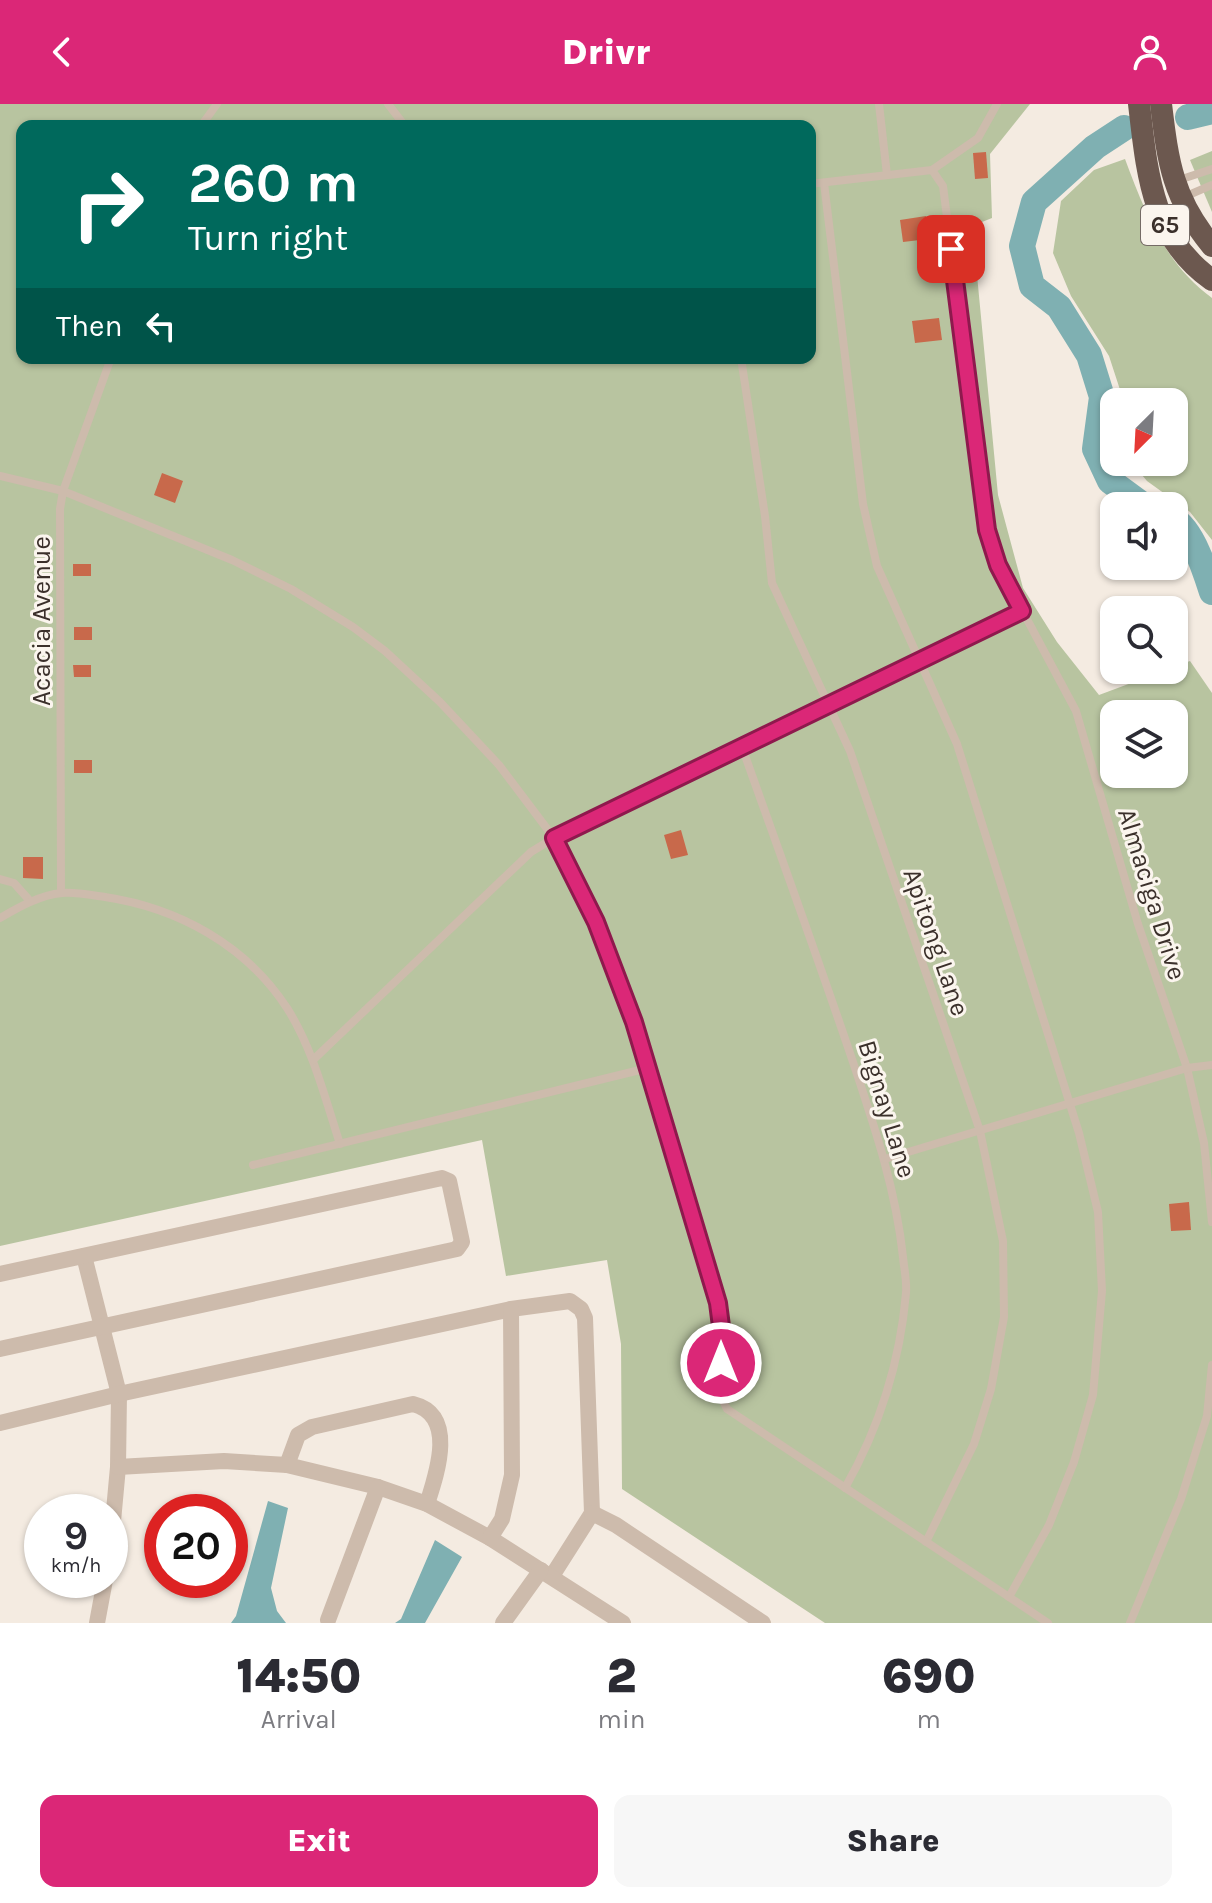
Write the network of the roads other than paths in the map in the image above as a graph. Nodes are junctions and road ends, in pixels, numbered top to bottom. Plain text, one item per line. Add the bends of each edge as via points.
1 (388, 104) edge
2 (879, 104) edge
3 (997, 104) edge
4 (1139, 104) edge
5 (1161, 104) edge
6 (400, 120) edge
7 (1156, 155) junction
8 (1212, 169) edge
9 (932, 170) junction
10 (887, 175) junction
11 (824, 183) junction
12 (816, 184) edge
13 (1212, 185) edge
14 (1177, 190) junction
15 (1212, 246) edge
16 (1212, 280) edge
17 (109, 364) edge
18 (742, 364) edge
19 (0, 476) edge
20 (63, 491) junction
21 (1022, 611) junction
22 (920, 661) junction
23 (830, 705) junction
24 (742, 747) junction
25 (554, 838) junction
26 (0, 879) edge
27 (61, 893) junction
28 (30, 901) junction
29 (0, 918) edge
30 (313, 1060) junction
31 (1212, 1065) edge
32 (648, 1068) junction
33 (1187, 1068) junction
34 (1069, 1105) junction
35 (980, 1131) junction
36 (340, 1144) junction
37 (885, 1159) junction
38 (253, 1165) dead end
39 (1212, 1222) edge
40 (84, 1256) junction
41 (0, 1274) edge
42 (511, 1309) junction
43 (102, 1326) junction
44 (0, 1349) edge
45 (1212, 1365) edge
46 (119, 1394) junction
47 (0, 1423) edge
48 (287, 1465) junction
49 (118, 1467) junction
50 (378, 1487) junction
51 (845, 1488) junction
52 (116, 1494) edge
53 (427, 1504) junction
54 (592, 1513) junction
55 (490, 1538) junction
56 (926, 1542) junction
57 (547, 1573) junction
58 (1009, 1597) junction
59 (102, 1598) edge
60 (328, 1620) dead end
61 (97, 1623) edge
62 (503, 1623) edge
63 (623, 1623) edge
64 (763, 1623) edge
65 (1048, 1623) edge
66 (1130, 1623) edge

1 - 6 lane
2 - 10 lane
3 - 9 lane via 978,138
4 - 7 highway, 65
5 - 7 highway, 65
7 - 14 highway, 65
7 - 16 highway, 65 via 1152,198 1165,225
8 - 14 lane
9 - 10 lane
9 - 21 lane, Almaciga Drive via 943,186 987,530
10 - 11 lane
11 - 12 lane
11 - 22 lane via 869,534 877,566
13 - 14 lane
14 - 15 highway, 65
17 - 20 lane, Acacia Avenue
18 - 23 lane, Apitong Lane via 772,583
19 - 20 lane
20 - 25 lane via 232,560 353,627 463,726
20 - 27 lane, Acacia Avenue
21 - 22 lane
21 - 33 lane, Almaciga Drive via 1076,711 1138,924
22 - 23 lane
22 - 34 lane via 957,744
23 - 24 lane
23 - 35 lane, Apitong Lane
24 - 25 lane
24 - 37 lane, Bignay Lane
25 - 30 lane via 531,852
25 - 32 lane via 596,922
26 - 28 lane via 14,883
27 - 28 lane
27 - 30 lane via 128,900 164,911 229,946 285,1006
28 - 29 lane
30 - 36 lane
31 - 33 lane
32 - 36 lane
32 - 51 lane via 718,1303 723,1401 735,1416
33 - 34 lane
33 - 39 lane, Almaciga Drive via 1204,1143
34 - 35 lane
34 - 58 lane via 1098,1212 1102,1291 1093,1395 1049,1525
35 - 37 lane
35 - 56 lane, Apitong Lane via 1003,1241 1004,1317 974,1444
36 - 38 lane
37 - 51 lane, Bignay Lane via 906,1290 886,1401
40 - 41 street
40 - 43 street
40 - 43 street via 442,1178 449,1181 462,1242 457,1249
42 - 46 street
42 - 54 street via 570,1301 585,1318
42 - 55 street via 512,1475 502,1519
43 - 44 street
43 - 46 street
45 - 66 lane via 1207,1416 1181,1499
46 - 47 street
46 - 49 street
48 - 49 street via 224,1461
48 - 50 street
48 - 53 street via 298,1435 312,1427 413,1404 425,1407 439,1426 438,1467
49 - 52 street
50 - 53 street
50 - 60 street
51 - 56 lane
53 - 55 street
54 - 57 street
54 - 64 street
55 - 57 street
56 - 58 lane
57 - 62 street
57 - 63 street
58 - 65 lane
59 - 61 street

